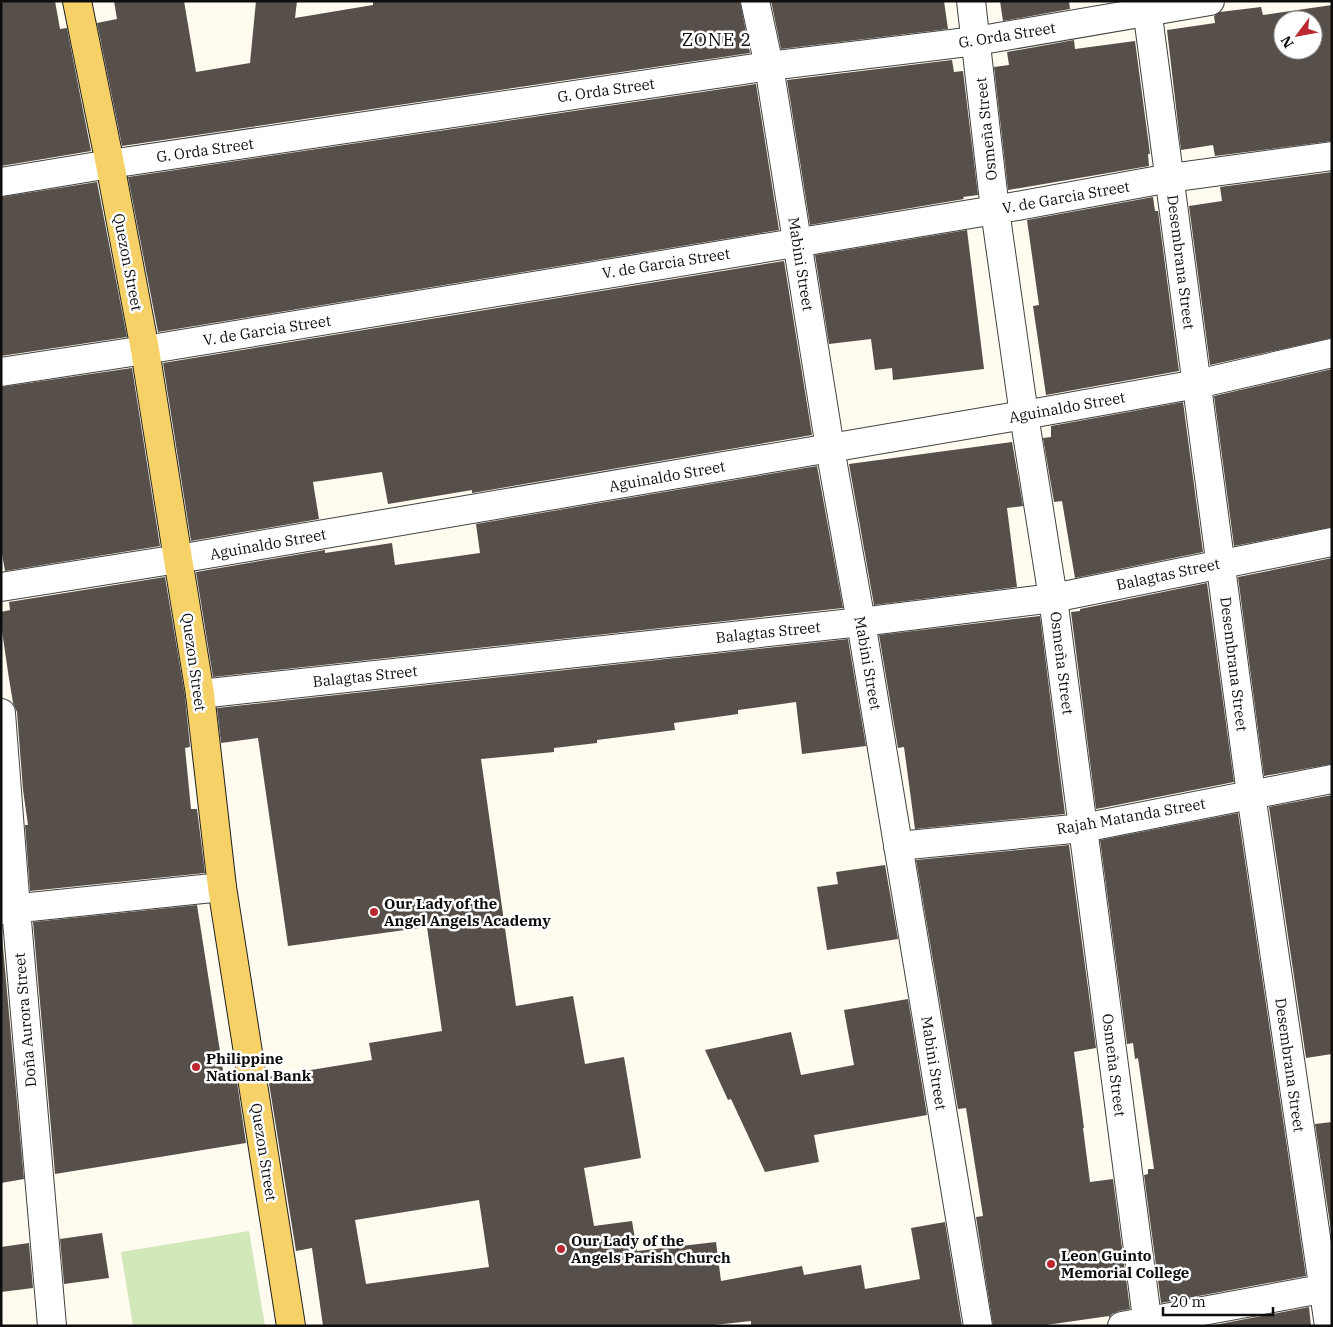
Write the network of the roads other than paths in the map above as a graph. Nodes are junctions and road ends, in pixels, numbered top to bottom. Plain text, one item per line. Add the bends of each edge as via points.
1 (77, 1) edge
2 (755, 1) edge
3 (971, 1) edge
4 (1210, 1) edge
5 (1147, 7) edge
6 (976, 41) junction
7 (768, 66) junction
8 (1332, 156) edge
9 (110, 164) junction
10 (1170, 178) junction
11 (1, 182) edge
12 (994, 210) junction
13 (798, 241) junction
14 (144, 350) junction
15 (1332, 353) edge
16 (1, 372) edge
17 (1197, 384) junction
18 (1024, 415) junction
19 (830, 448) junction
20 (1332, 542) edge
21 (178, 559) junction
22 (1221, 563) junction
23 (1, 587) edge
24 (1053, 598) junction
25 (861, 622) junction
26 (200, 694) junction
27 (1, 713) edge
28 (2, 746) edge
29 (1332, 779) edge
30 (1251, 794) junction
31 (1083, 828) junction
32 (898, 846) junction
33 (222, 887) junction
34 (8, 910) edge
35 (1327, 1288) edge
36 (1139, 1325) edge
37 (52, 1326) edge
38 (290, 1326) edge
39 (978, 1326) edge
40 (1329, 1326) edge

1 - 9 main road, Quezon Street
2 - 7 street, Mabini Street
3 - 6 street, Osmeña Street
4 - 5 street, G. Orda Street
5 - 6 street, G. Orda Street
5 - 10 street, Desembrana Street
6 - 7 street, G. Orda Street
6 - 12 street, Osmeña Street
7 - 9 street, G. Orda Street
7 - 13 street, Mabini Street
8 - 10 street, V. de Garcia Street
9 - 11 street, G. Orda Street
9 - 14 main road, Quezon Street
10 - 12 street, V. de Garcia Street
10 - 17 street, Desembrana Street
12 - 13 street, V. de Garcia Street
12 - 18 street, Osmeña Street
13 - 14 street, V. de Garcia Street
13 - 19 street, Mabini Street
14 - 16 street, V. de Garcia Street
14 - 21 main road, Quezon Street
15 - 17 street, Aguinaldo Street
17 - 18 street, Aguinaldo Street
17 - 22 street, Desembrana Street
18 - 19 street, Aguinaldo Street
18 - 24 street, Osmeña Street
19 - 21 street, Aguinaldo Street
19 - 25 street, Mabini Street
20 - 22 street, Balagtas Street
21 - 23 street, Aguinaldo Street
21 - 26 main road, Quezon Street
22 - 24 street, Balagtas Street
22 - 30 street, Desembrana Street
24 - 25 street, Balagtas Street
24 - 31 street, Osmeña Street
25 - 26 street, Balagtas Street
25 - 32 street, Mabini Street
26 - 33 main road, Quezon Street
27 - 28 street, Doña Aurora Street
28 - 34 street, Doña Aurora Street
29 - 30 street, Rajah Matanda Street
30 - 31 street, Rajah Matanda Street
30 - 35 street, Desembrana Street
31 - 32 street, Rajah Matanda Street
31 - 36 street, Osmeña Street
32 - 39 street, Mabini Street
33 - 34 street
33 - 38 main road, Quezon Street
34 - 37 street, Doña Aurora Street
35 - 36 street
35 - 40 street, Desembrana Street

